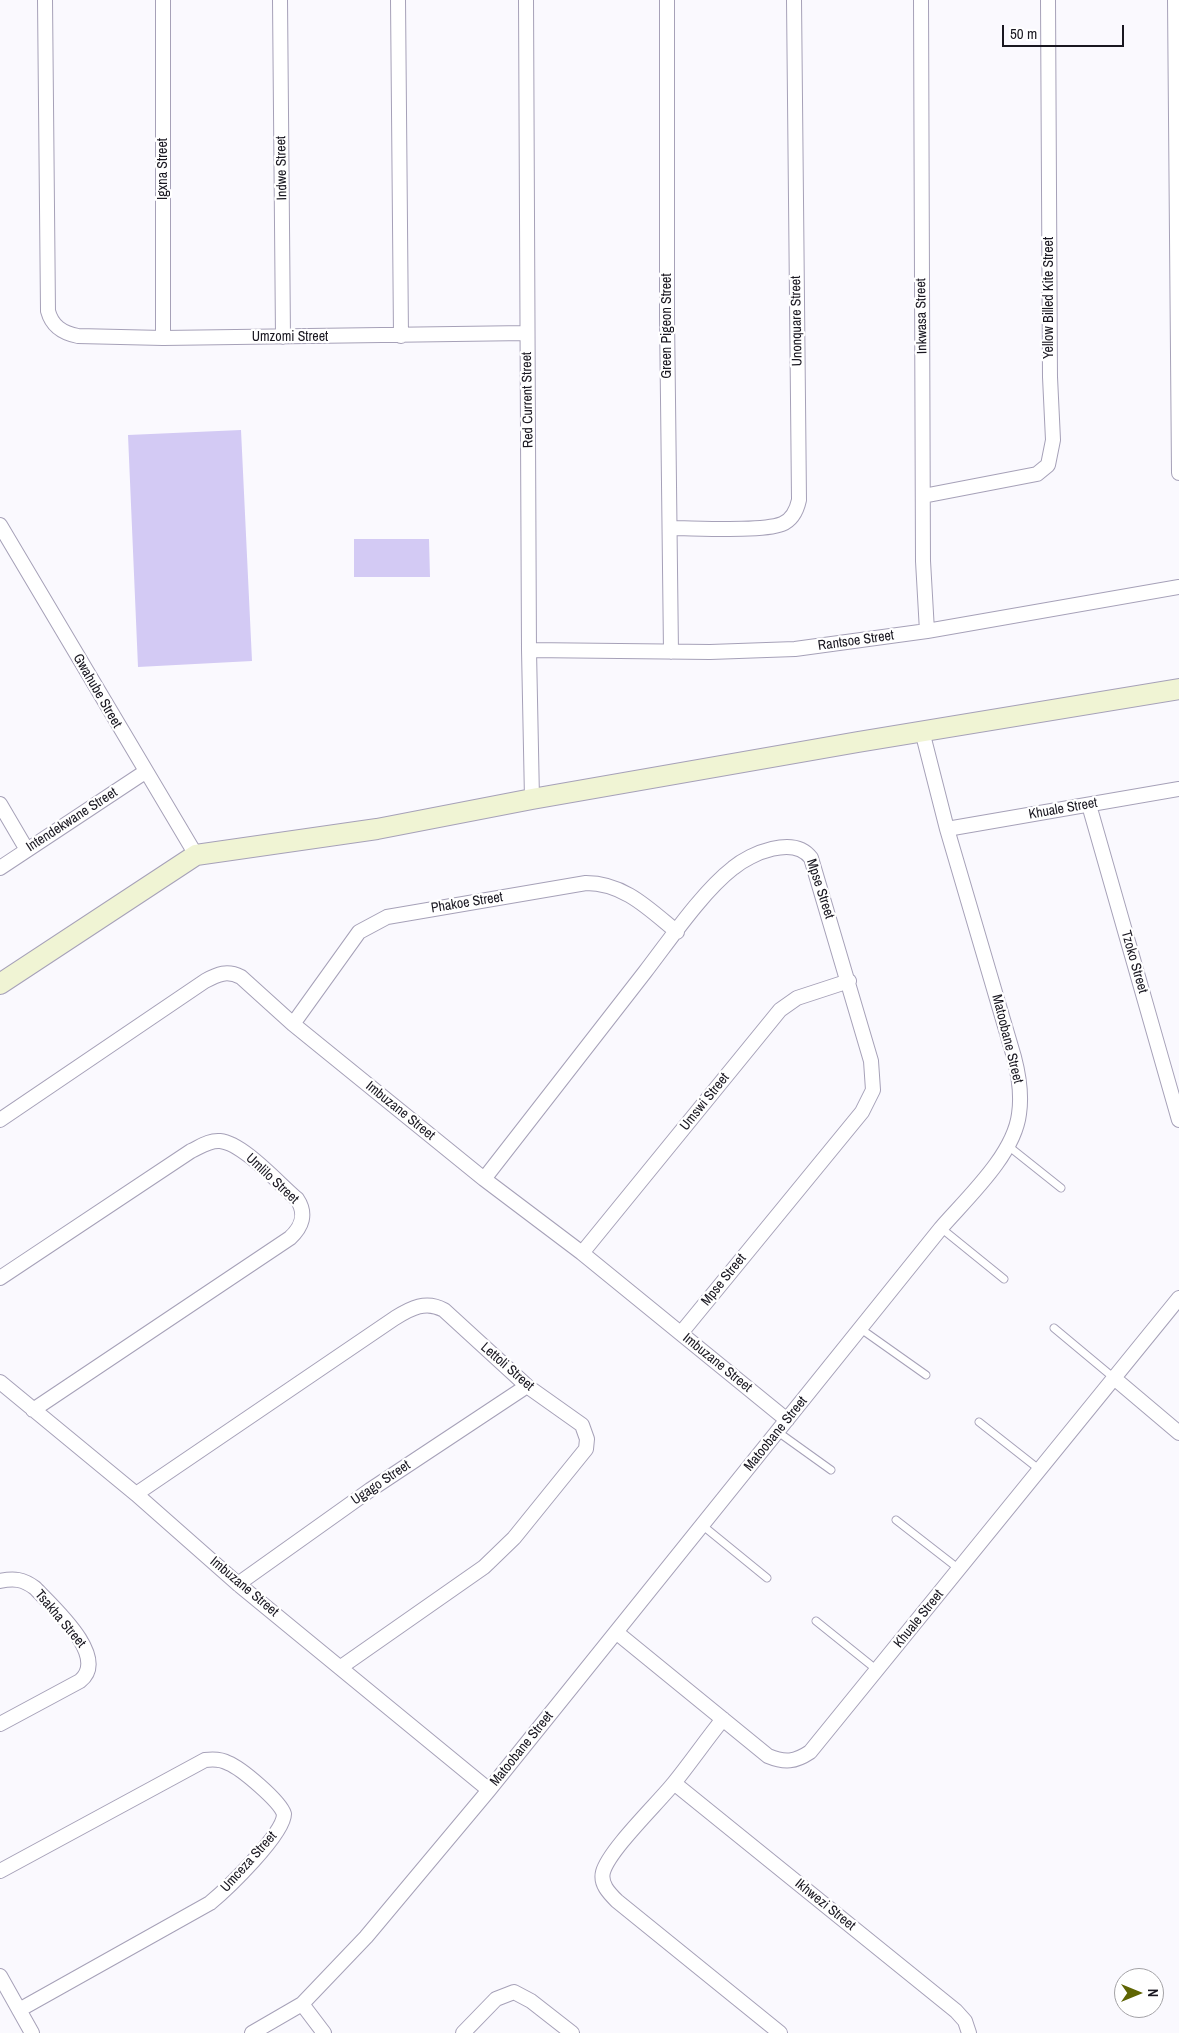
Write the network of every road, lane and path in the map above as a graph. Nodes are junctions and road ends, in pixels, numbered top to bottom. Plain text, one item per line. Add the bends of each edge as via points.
1 (44, 0) edge
2 (163, 0) edge
3 (280, 0) edge
4 (398, 0) edge
5 (526, 0) edge
6 (667, 0) edge
7 (794, 0) edge
8 (922, 0) edge
9 (1048, 0) edge
10 (1176, 0) edge
11 (527, 334) junction
12 (400, 336) junction
13 (283, 337) junction
14 (163, 338) junction
15 (1179, 473) edge
16 (923, 496) junction
17 (0, 525) edge
18 (670, 528) junction
19 (1179, 587) edge
20 (927, 631) junction
21 (529, 650) junction
22 (671, 652) junction
23 (1179, 689) edge
24 (922, 731) junction
25 (145, 772) junction
26 (1179, 789) edge
27 (532, 799) junction
28 (0, 804) edge
29 (1089, 805) junction
30 (947, 829) junction
31 (27, 850) junction
32 (196, 856) junction
33 (0, 868) edge
34 (677, 932) junction
35 (849, 982) junction
36 (0, 984) edge
37 (293, 1024) junction
38 (0, 1120) edge
39 (1179, 1120) edge
40 (1007, 1145) junction
41 (484, 1180) junction
42 (1061, 1188) dead end
43 (942, 1228) junction
44 (582, 1253) junction
45 (0, 1278) edge
46 (1004, 1279) dead end
47 (1179, 1298) edge
48 (1054, 1328) dead end
49 (861, 1329) junction
50 (681, 1333) junction
51 (926, 1375) dead end
52 (1114, 1378) junction
53 (0, 1382) edge
54 (527, 1386) junction
55 (33, 1410) junction
56 (787, 1420) junction
57 (979, 1422) dead end
58 (778, 1432) junction
59 (1179, 1433) edge
60 (831, 1470) dead end
61 (1040, 1470) junction
62 (136, 1494) junction
63 (896, 1520) dead end
64 (702, 1525) junction
65 (959, 1569) junction
66 (766, 1578) dead end
67 (0, 1581) edge
68 (238, 1584) junction
69 (816, 1621) dead end
70 (616, 1632) junction
71 (341, 1667) junction
72 (878, 1670) junction
73 (723, 1719) junction
74 (0, 1724) edge
75 (674, 1783) junction
76 (489, 1790) junction
77 (0, 1871) edge
78 (0, 1976) edge
79 (302, 2004) junction
80 (19, 2010) junction
81 (32, 2033) edge
82 (252, 2033) edge
83 (324, 2033) edge
84 (463, 2033) edge
85 (572, 2033) edge
86 (780, 2033) edge
87 (969, 2033) edge

1 - 14 street, Umzomi Street via 48,311 56,327 65,333
2 - 14 street, Igxna Street
3 - 13 street, Indwe Street
4 - 12 street
5 - 11 street, Red Current Street
6 - 18 street, Green Pigeon Street
7 - 18 street, Unonquare Street via 799,500 792,516 782,524
8 - 16 street, Inkwasa Street
9 - 16 street, Yellow Billed Kite Street via 1053,440 1050,458 1048,465 1037,474
10 - 15 street
11 - 12 street, Umzomi Street
11 - 21 street, Red Current Street
12 - 13 street, Umzomi Street
13 - 14 street, Umzomi Street
16 - 20 street, Inkwasa Street
17 - 25 street, Gwahube Street
18 - 22 street, Green Pigeon Street
19 - 20 street, Rantsoe Street
20 - 22 street, Rantsoe Street via 795,649
21 - 22 street, Rantsoe Street
21 - 27 street, Red Current Street
23 - 24 street
24 - 27 street
24 - 30 street, Matoobane Street
25 - 31 street, Intendekwane Street
25 - 32 street, Gwahube Street
26 - 29 street, Khuale Street
27 - 32 street via 387,828
28 - 31 street
29 - 30 street, Khuale Street
29 - 39 street, Tzoko Street
30 - 40 street, Matoobane Street via 1020,1082 1019,1115
31 - 33 street, Intendekwane Street
32 - 36 street
34 - 35 street, Mpse Street via 734,866 756,854 782,847 802,849 811,858
34 - 37 street, Phakoe Street via 631,895 598,883 576,884 387,917 359,932
34 - 41 street, Mpse Street
35 - 44 street, Umswi Street via 797,998 780,1010
35 - 50 street, Mpse Street via 871,1061 874,1083 870,1099
37 - 38 street, Imbuzane Street via 241,977 233,972 216,975
37 - 41 street, Imbuzane Street
40 - 42 lane
40 - 43 street, Matoobane Street via 983,1180
41 - 44 street, Imbuzane Street
43 - 46 lane
43 - 49 street, Matoobane Street
44 - 50 street, Imbuzane Street
45 - 55 street, Umlilo Street via 208,1142 237,1146 297,1199 302,1210 302,1225 290,1238
47 - 52 street, Khuale Street
48 - 52 lane
49 - 51 lane
49 - 56 street, Matoobane Street
50 - 56 street, Imbuzane Street
52 - 59 street
52 - 61 street, Khuale Street
53 - 55 street, Imbuzane Street
54 - 62 street, Lettoli Street via 444,1310 437,1306 419,1306 394,1318
54 - 68 street, Ugago Street via 370,1490
54 - 71 street, Lettoli Street via 582,1425 588,1439 586,1450 514,1538 484,1567
55 - 62 street, Imbuzane Street
56 - 58 street, Matoobane Street
57 - 61 lane
58 - 60 lane
58 - 64 street, Matoobane Street
61 - 65 street, Khuale Street
62 - 68 street, Imbuzane Street
63 - 65 lane
64 - 66 lane
64 - 70 street, Matoobane Street
65 - 72 street, Khuale Street
67 - 74 street, Tsakha Street via 26,1581 35,1588 82,1642 90,1663 89,1671 80,1681
68 - 71 street, Imbuzane Street
69 - 72 lane
70 - 73 street, Khuale Street
70 - 76 street, Matoobane Street
71 - 76 street, Imbuzane Street
72 - 73 street, Khuale Street via 810,1752 795,1760 785,1762 768,1756
73 - 75 street
75 - 86 street via 612,1855 603,1873 607,1891
75 - 87 street, Ikhwezi Street via 956,2011 965,2021
76 - 79 street, Matoobane Street via 366,1937
77 - 80 street, Umceza Street via 205,1760 234,1765 278,1803 284,1814 276,1833 210,1903
78 - 80 street
79 - 82 street, Matoobane Street
79 - 83 street
80 - 81 street
84 - 85 street via 496,1999 514,1992

